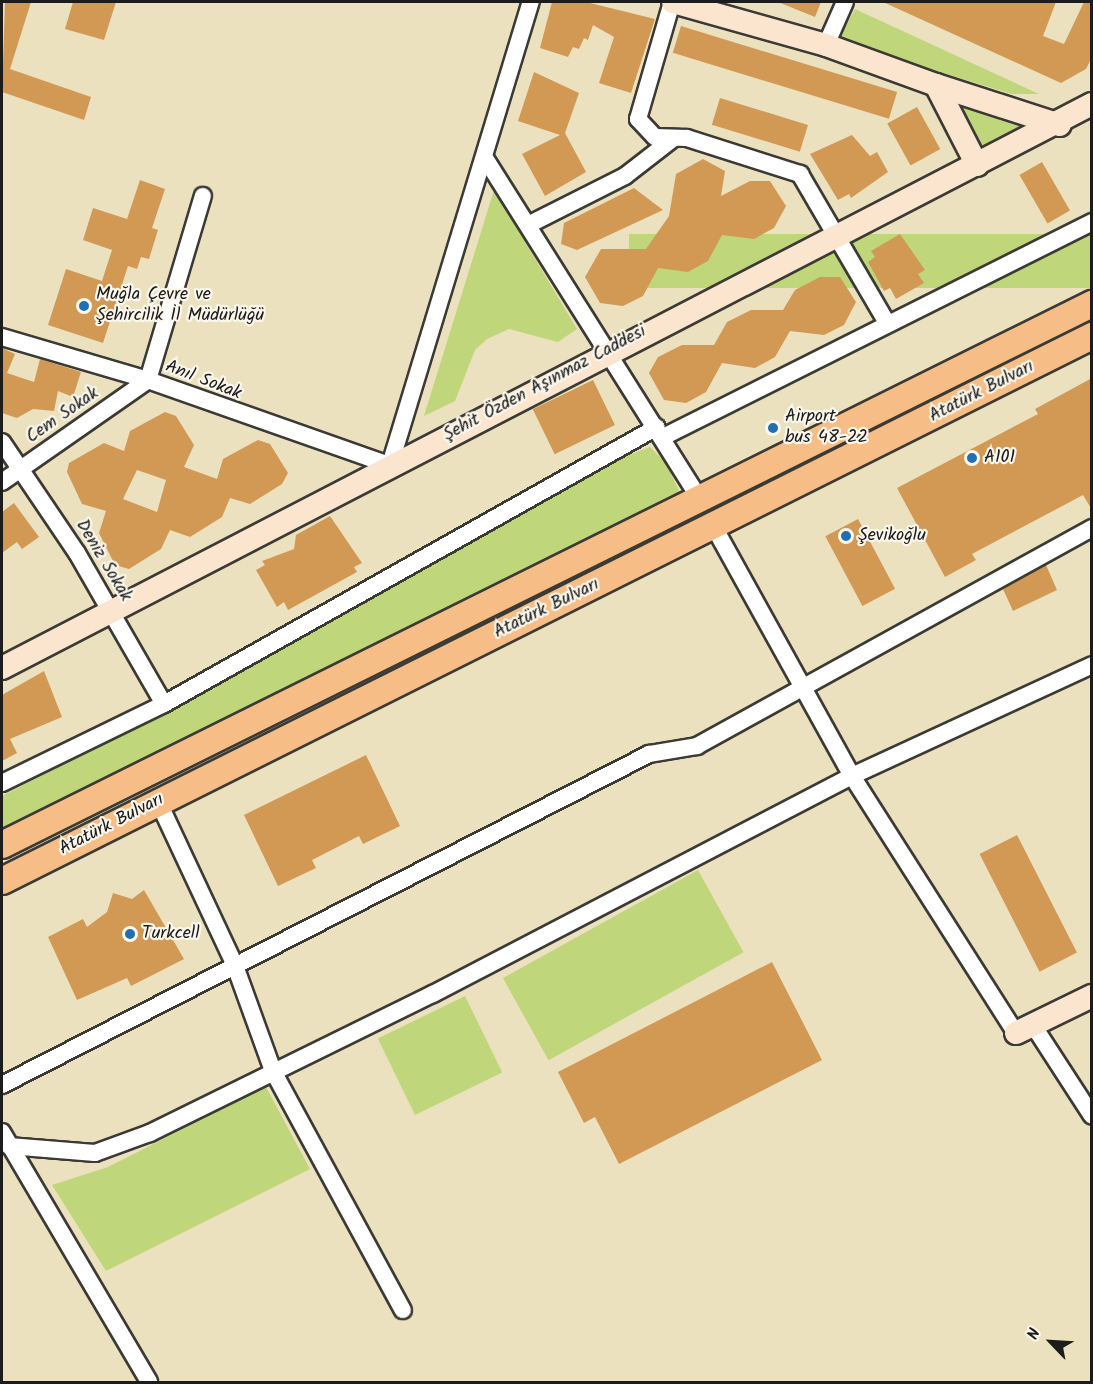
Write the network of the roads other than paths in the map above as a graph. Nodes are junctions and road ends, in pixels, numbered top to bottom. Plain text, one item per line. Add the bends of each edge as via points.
1 (531, 2) edge
2 (673, 2) edge
3 (845, 2) edge
4 (826, 45) junction
5 (936, 86) junction
6 (1092, 104) edge
7 (1060, 125) junction
8 (674, 138) junction
9 (485, 158) junction
10 (977, 165) junction
11 (202, 196) dead end
12 (1092, 222) edge
13 (528, 225) junction
14 (839, 237) junction
15 (1092, 304) edge
16 (887, 323) junction
17 (1092, 336) edge
18 (2, 337) edge
19 (609, 349) junction
20 (148, 380) junction
21 (660, 432) junction
22 (2, 442) edge
23 (390, 465) junction
24 (22, 469) junction
25 (2, 482) edge
26 (699, 499) junction
27 (714, 527) junction
28 (1092, 528) edge
29 (110, 609) junction
30 (1092, 665) edge
31 (2, 668) edge
32 (801, 685) junction
33 (164, 704) junction
34 (852, 776) junction
35 (2, 783) edge
36 (158, 801) junction
37 (2, 845) edge
38 (2, 881) edge
39 (234, 963) junction
40 (1092, 996) edge
41 (1024, 1029) junction
42 (273, 1071) junction
43 (2, 1085) edge
44 (1092, 1116) edge
45 (5, 1139) edge
46 (403, 1310) dead end
47 (149, 1383) edge

1 - 9 street
2 - 4 street
2 - 8 street via 638,120 655,137
3 - 4 street
4 - 5 street
5 - 7 street
5 - 10 street
6 - 7 street, Şehit Özden Aşınmaz Caddesi
7 - 10 street, Şehit Özden Aşınmaz Caddesi
8 - 13 street via 625,176
8 - 14 street via 800,174
9 - 13 street
9 - 23 street
10 - 14 street, Şehit Özden Aşınmaz Caddesi
11 - 20 street
12 - 16 street
13 - 19 street
14 - 16 street
14 - 19 street, Şehit Özden Aşınmaz Caddesi
15 - 26 main road, Atatürk Bulvarı
16 - 21 street
17 - 27 main road, Atatürk Bulvarı
18 - 20 street, Anıl Sokak
19 - 21 street
19 - 23 street, Şehit Özden Aşınmaz Caddesi
20 - 23 street, Anıl Sokak
20 - 24 street, Cem Sokak
21 - 26 street
21 - 33 street
22 - 24 street, Deniz Sokak
23 - 29 street, Şehit Özden Aşınmaz Caddesi
24 - 25 street, Cem Sokak
24 - 29 street, Deniz Sokak
26 - 27 main road
26 - 37 main road, Atatürk Bulvarı
27 - 32 street
27 - 36 main road, Atatürk Bulvarı
28 - 32 street
29 - 31 street, Şehit Özden Aşınmaz Caddesi
29 - 33 street, Deniz Sokak
30 - 34 street
32 - 34 street
32 - 39 street via 697,746 649,754 455,856
33 - 35 street
34 - 41 street
34 - 42 street
36 - 38 main road, Atatürk Bulvarı
36 - 39 street
39 - 42 street
39 - 43 street
40 - 41 street
41 - 44 street
42 - 45 street via 150,1133 95,1153
42 - 46 street
45 - 47 street

